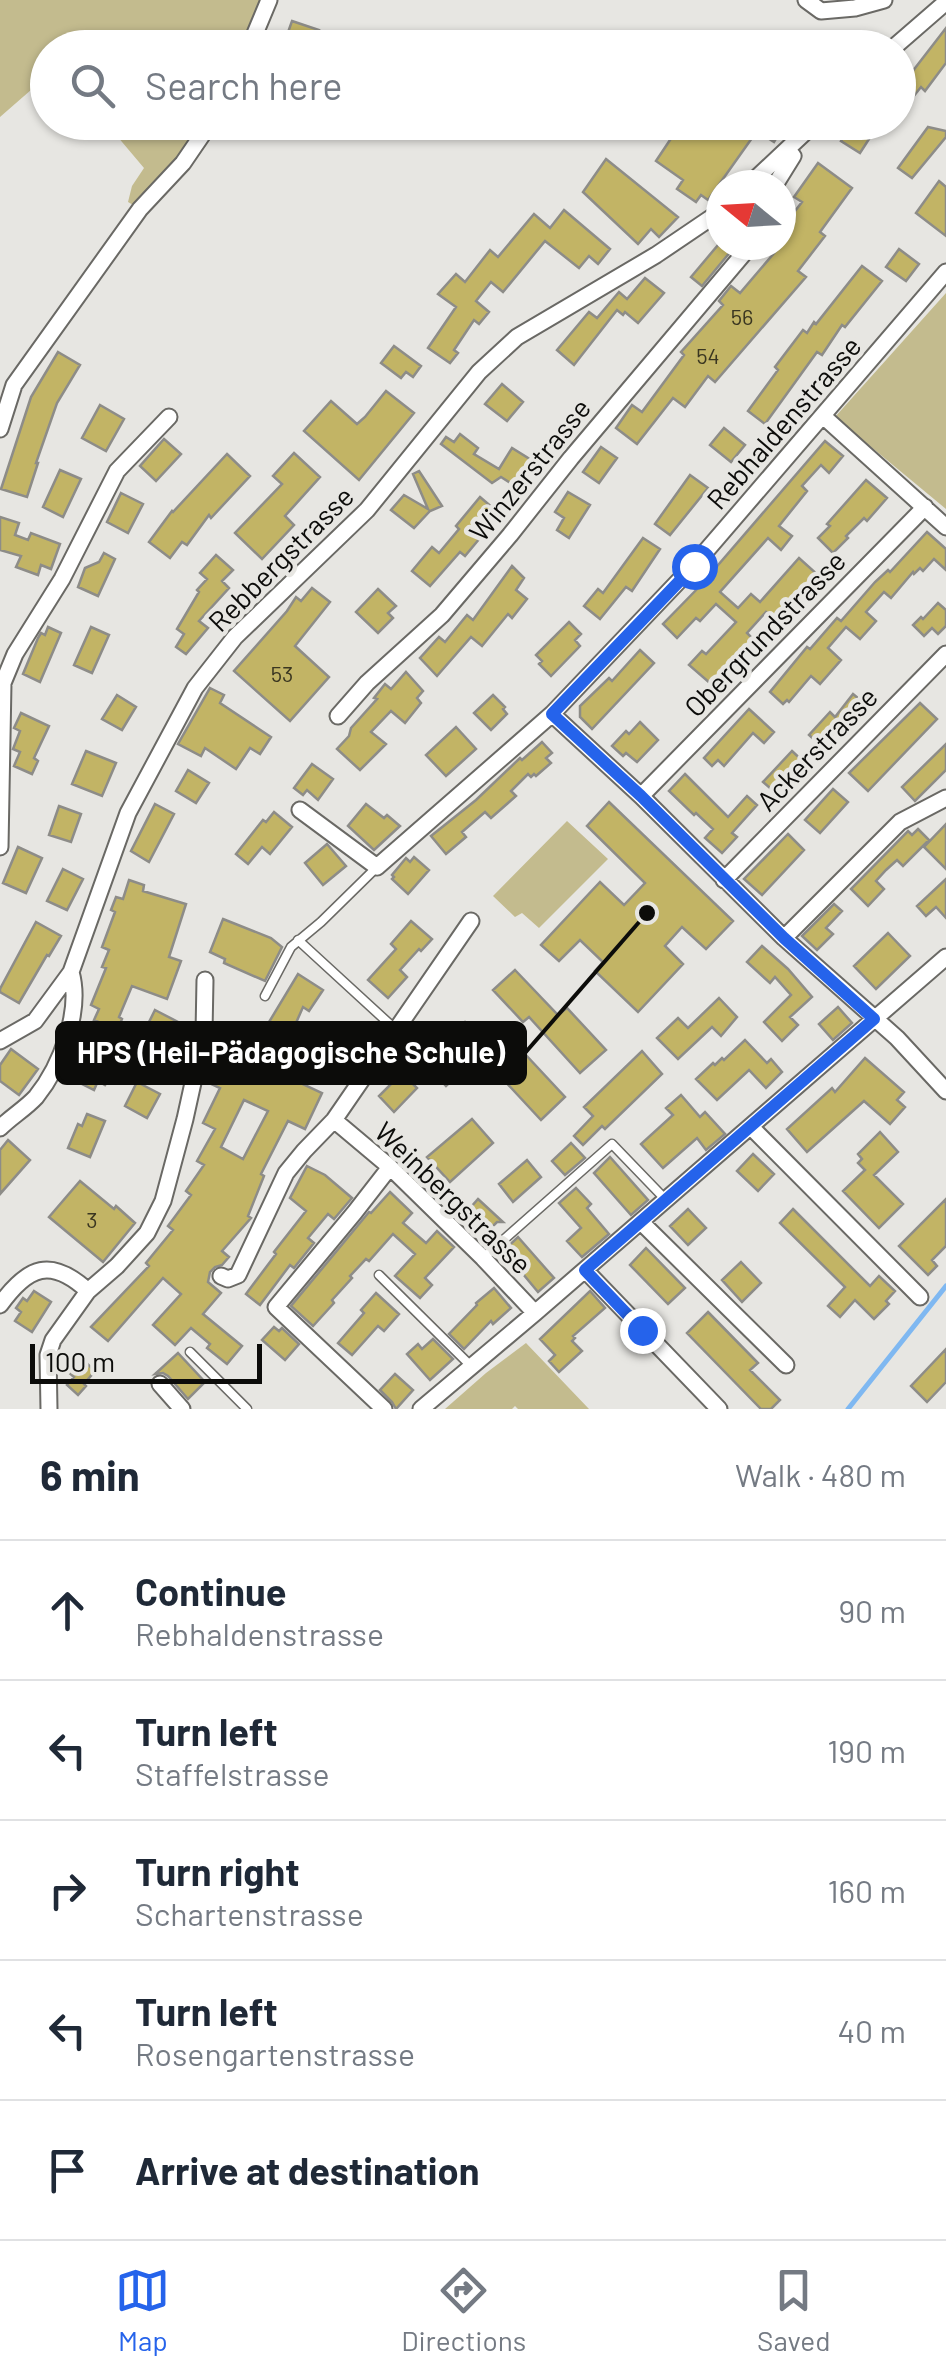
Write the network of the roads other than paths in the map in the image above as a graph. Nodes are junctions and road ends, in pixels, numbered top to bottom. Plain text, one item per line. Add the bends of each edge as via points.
1 (270, 0) edge
2 (806, 0) edge
3 (884, 0) edge
4 (946, 2) edge
5 (257, 30) edge
6 (914, 30) edge
7 (199, 140) edge
8 (798, 140) edge
9 (788, 150) junction
10 (766, 170) edge
11 (784, 170) edge
12 (706, 221) edge
13 (738, 260) edge
14 (946, 272) edge
15 (823, 416) junction
16 (168, 417) dead end
17 (0, 428) edge
18 (924, 508) junction
19 (946, 527) edge
20 (946, 654) edge
21 (552, 714) junction
22 (338, 716) dead end
23 (641, 796) junction
24 (946, 798) edge
25 (300, 810) dead end
26 (0, 846) edge
27 (377, 867) junction
28 (724, 880) junction
29 (470, 920) dead end
30 (784, 938) junction
31 (298, 940) junction
32 (946, 957) edge
33 (72, 972) junction
34 (205, 980) dead end
35 (264, 996) dead end
36 (874, 1019) junction
37 (396, 1030) junction
38 (0, 1041) edge
39 (946, 1091) edge
40 (334, 1120) junction
41 (752, 1126) junction
42 (0, 1128) edge
43 (390, 1167) junction
44 (665, 1199) junction
45 (641, 1222) junction
46 (483, 1258) junction
47 (585, 1270) junction
48 (379, 1275) dead end
49 (221, 1276) dead end
50 (88, 1291) junction
51 (920, 1297) dead end
52 (0, 1305) edge
53 (535, 1313) junction
54 (190, 1352) dead end
55 (786, 1365) dead end
56 (472, 1366) junction
57 (160, 1384) dead end
58 (49, 1409) edge
59 (182, 1409) edge
60 (247, 1409) edge
61 (384, 1409) edge
62 (421, 1409) edge
63 (719, 1409) edge

1 - 5 street
2 - 3 street via 821,12
4 - 6 street
7 - 17 street via 140,208 14,385
8 - 9 street
9 - 10 street
9 - 11 street via 792,156
12 - 33 street, Rebbergstrasse via 517,337 480,372 367,510 235,637 195,688 128,813
13 - 22 street, Winzerstrasse via 442,614
14 - 15 street, Rebhaldenstrasse
15 - 18 street
15 - 21 street, Rebhaldenstrasse via 694,566
16 - 26 street via 117,471 2,683
18 - 19 street
18 - 23 street, Obergrundstrasse
20 - 28 street, Ackerstrasse
21 - 23 street
21 - 27 street, Rebhaldenstrasse
23 - 28 street
24 - 30 street via 900,822
25 - 27 street
27 - 31 lane
28 - 30 street
29 - 37 street, Weinbergstrasse
30 - 36 street
31 - 35 lane
31 - 37 lane
32 - 36 street
33 - 38 street, Rebbergstrasse via 35,1021
33 - 42 street via 71,1022 57,1066 34,1099
34 - 50 street via 204,1033 163,1201 147,1233
36 - 39 street
36 - 41 street
37 - 40 street, Weinbergstrasse
40 - 43 street, Weinbergstrasse
40 - 49 street, Weinbergstrasse via 286,1173 238,1275
41 - 44 street
41 - 51 street
43 - 46 street, Weinbergstrasse
43 - 61 street via 276,1307
44 - 45 street
44 - 46 lane via 612,1144
45 - 47 street
45 - 55 street
46 - 53 street, Weinbergstrasse
47 - 53 street
47 - 63 street
48 - 56 lane
50 - 52 street via 61,1271 38,1271
50 - 58 street via 48,1355
53 - 56 street
54 - 60 lane
56 - 62 street
57 - 59 street

